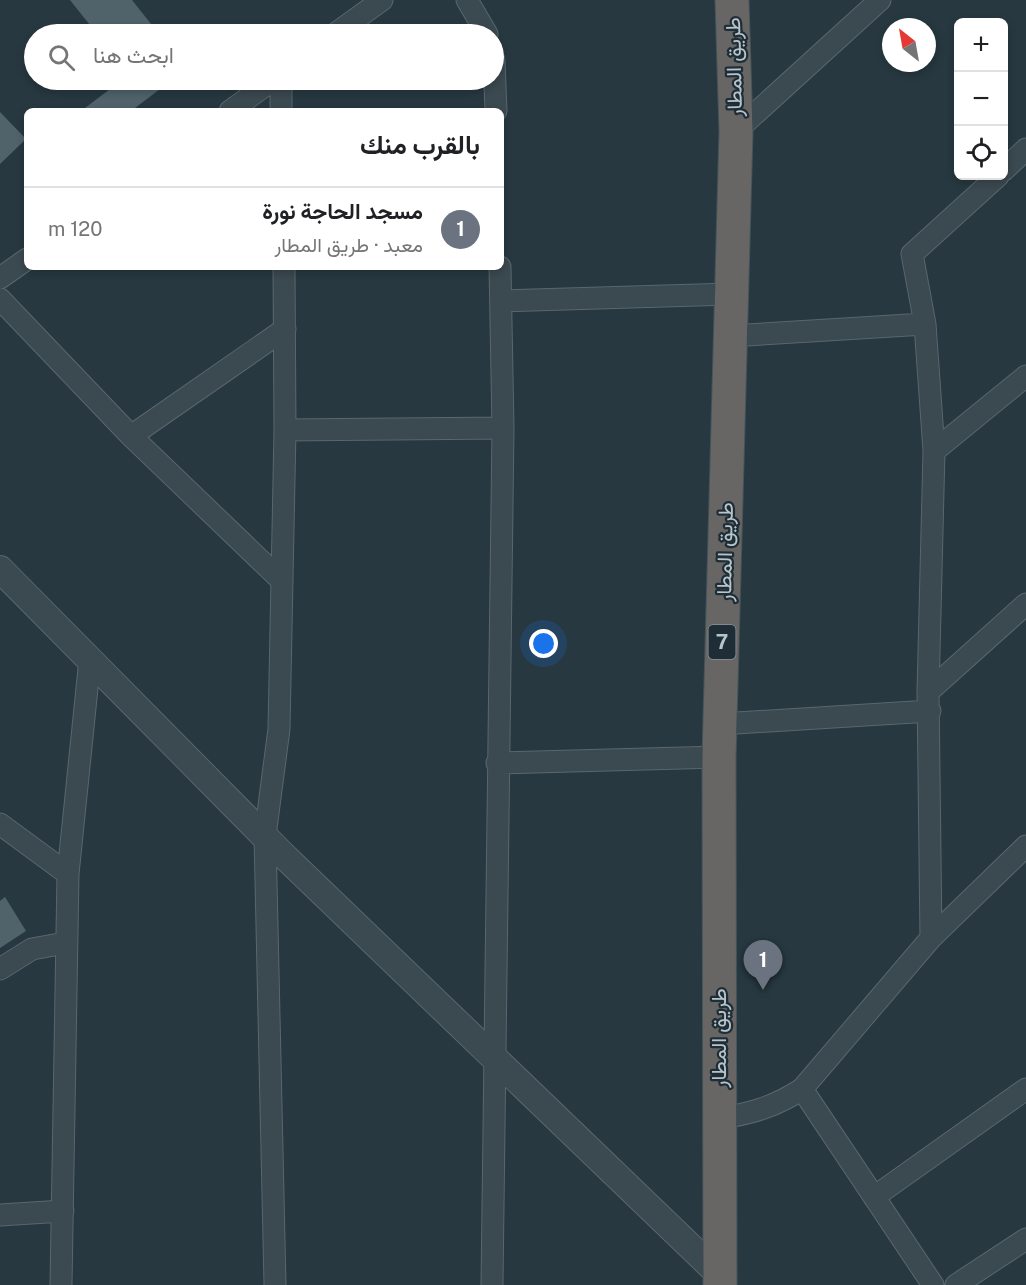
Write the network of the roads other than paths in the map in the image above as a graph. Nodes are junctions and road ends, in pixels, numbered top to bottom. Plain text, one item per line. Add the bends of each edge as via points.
1 (382, 0) edge
2 (467, 0) edge
3 (732, 0) edge
4 (880, 0) edge
5 (348, 24) edge
6 (481, 24) edge
7 (259, 90) edge
8 (280, 90) edge
9 (495, 90) edge
10 (234, 108) edge
11 (281, 108) edge
12 (496, 108) edge
13 (736, 131) junction
14 (1026, 149) edge
15 (1008, 166) edge
16 (994, 180) edge
17 (24, 261) edge
18 (284, 270) edge
19 (500, 270) edge
20 (0, 278) edge
21 (731, 294) junction
22 (0, 299) edge
23 (501, 301) junction
24 (925, 324) junction
25 (285, 329) junction
26 (730, 336) junction
27 (1026, 376) edge
28 (503, 428) junction
29 (285, 430) junction
30 (131, 436) junction
31 (934, 451) junction
32 (0, 569) edge
33 (281, 580) junction
34 (1026, 604) edge
35 (90, 659) junction
36 (929, 701) junction
37 (720, 724) junction
38 (720, 757) junction
39 (496, 763) junction
40 (0, 824) edge
41 (265, 836) junction
42 (1026, 846) edge
43 (68, 874) junction
44 (931, 938) junction
45 (65, 943) junction
46 (0, 969) edge
47 (493, 1058) junction
48 (802, 1089) junction
49 (1026, 1089) edge
50 (720, 1118) junction
51 (874, 1197) junction
52 (63, 1211) junction
53 (0, 1215) edge
54 (1026, 1239) edge
55 (720, 1280) edge
56 (62, 1285) edge
57 (275, 1285) edge
58 (492, 1285) edge
59 (933, 1285) edge
60 (956, 1285) edge

1 - 5 street
2 - 6 street
3 - 13 highway, طريق المطار / 7
4 - 13 street
7 - 10 street
8 - 11 street
9 - 12 street
13 - 21 highway, طريق المطار / 7
14 - 15 street
16 - 24 street via 912,254
17 - 20 street
18 - 25 street
19 - 23 street
21 - 23 street
21 - 26 highway, طريق المطار / 7
22 - 30 street
23 - 28 street
24 - 26 street
24 - 31 street
25 - 29 street
25 - 30 street
26 - 37 highway, طريق المطار / 7
27 - 31 street
28 - 29 street
28 - 39 street
29 - 33 street
30 - 33 street
31 - 36 street
32 - 35 street
33 - 41 street via 279,729
34 - 36 street
35 - 41 street
35 - 43 street
36 - 37 street
36 - 44 street
37 - 38 highway, طريق المطار / 7
38 - 39 street
38 - 50 highway, طريق المطار / 7
39 - 47 street
40 - 43 street
41 - 47 street
41 - 57 street
42 - 44 street
43 - 45 street
44 - 48 street
45 - 46 street via 32,949
45 - 52 street
47 - 55 street
47 - 58 street
48 - 50 street via 778,1104 747,1115
48 - 51 street
49 - 51 street
50 - 55 highway, طريق المطار / 7
51 - 59 street
52 - 53 street
52 - 56 street
54 - 60 street

